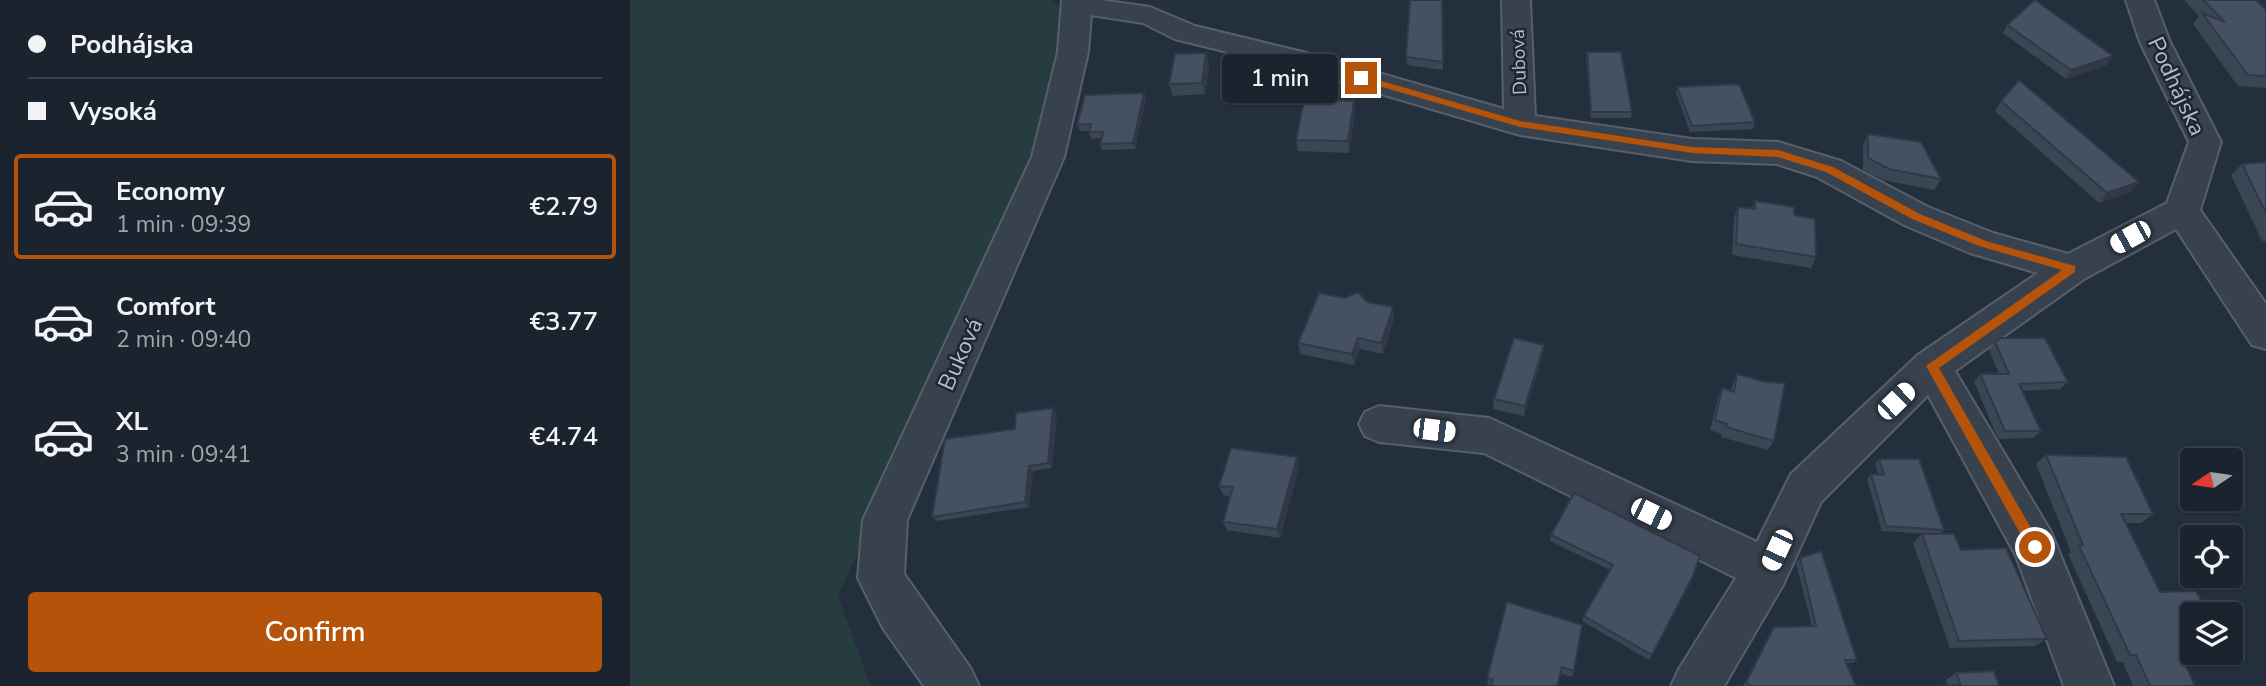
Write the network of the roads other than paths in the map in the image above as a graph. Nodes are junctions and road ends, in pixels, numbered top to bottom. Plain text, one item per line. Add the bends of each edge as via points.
1 (1516, 0) edge
2 (2140, 0) edge
3 (1077, 3) edge
4 (1520, 124) junction
5 (2182, 211) junction
6 (2071, 269) junction
7 (2266, 334) edge
8 (1932, 366) junction
9 (1379, 424) dead end
10 (1767, 570) junction
11 (954, 686) edge
12 (1696, 686) edge
13 (2088, 686) edge

1 - 4 street, Dubová
2 - 5 street, Podhájska via 2155,42 2205,142
3 - 4 street via 1150,16 1185,33
3 - 11 street, Buková via 1073,52 1048,157 885,520 881,578
4 - 6 street via 1692,150 1778,153 1829,169 1916,216 1983,244
5 - 6 street
5 - 7 street
6 - 8 street
8 - 10 street via 1806,488
8 - 13 street via 2035,547
9 - 10 street via 1489,436
10 - 12 street

